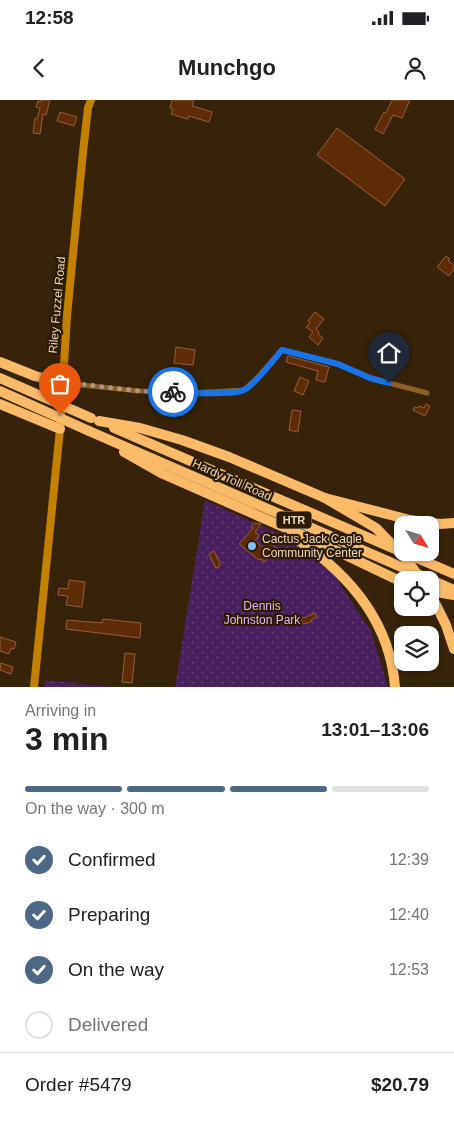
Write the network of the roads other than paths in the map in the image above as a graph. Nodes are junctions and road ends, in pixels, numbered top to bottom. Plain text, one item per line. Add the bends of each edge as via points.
1 (89, 102) edge
2 (0, 362) edge
3 (0, 378) edge
4 (62, 382) junction
5 (0, 391) edge
6 (427, 393) dead end
7 (0, 404) edge
8 (95, 419) junction
9 (60, 430) junction
10 (103, 437) junction
11 (325, 498) junction
12 (454, 523) edge
13 (317, 547) junction
14 (394, 548) edge
15 (424, 561) edge
16 (415, 571) edge
17 (454, 574) edge
18 (394, 579) edge
19 (454, 590) edge
20 (439, 593) edge
21 (454, 595) edge
22 (439, 611) edge
23 (454, 649) edge
24 (34, 687) edge
25 (395, 687) edge

1 - 4 main road, Riley Fuzzel Road
2 - 4 highway
3 - 8 highway, Hardy Toll Road / HTR, bridge
4 - 6 street via 139,391 244,390 282,350
4 - 9 main road, Riley Fuzzel Road
5 - 10 highway, Hardy Toll Road / HTR, bridge
7 - 9 highway
8 - 11 highway via 182,440
8 - 14 highway, Hardy Toll Road / HTR
9 - 24 main road, Riley Fuzzel Road
10 - 13 highway via 161,473 277,525
10 - 19 highway, Hardy Toll Road / HTR
11 - 12 highway, bridge via 410,520
11 - 16 highway, bridge via 376,528
13 - 18 highway
13 - 25 highway via 342,573 377,623 388,651
15 - 17 highway, Hardy Toll Road / HTR
20 - 21 highway
22 - 23 highway

